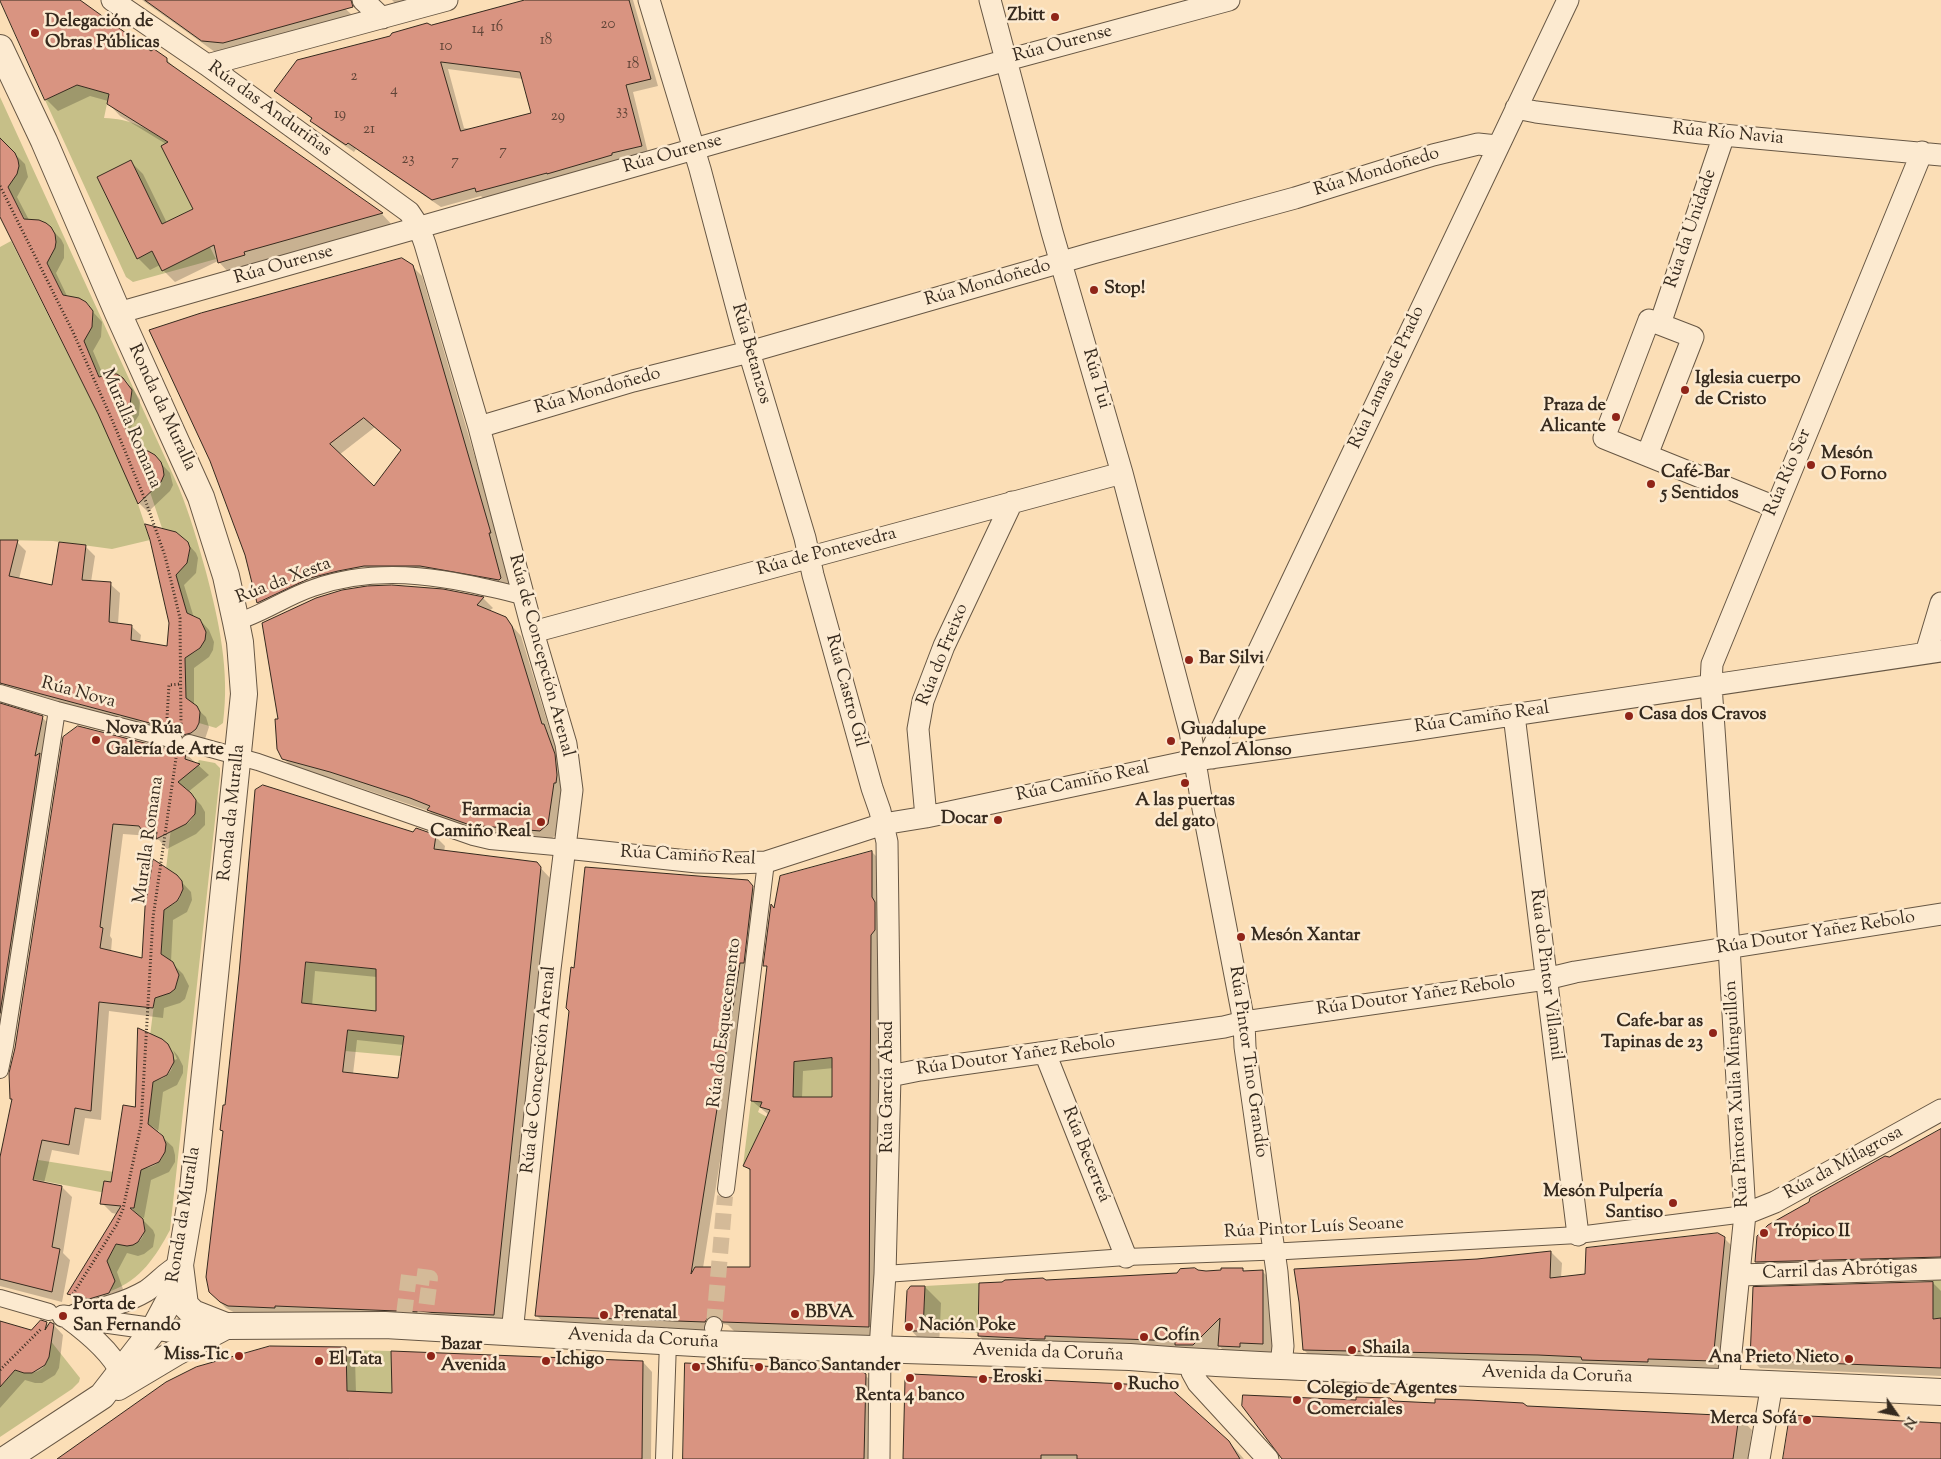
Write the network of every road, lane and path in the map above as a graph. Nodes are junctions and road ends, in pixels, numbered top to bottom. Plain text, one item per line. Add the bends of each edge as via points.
1 (112, 0) edge
2 (363, 0) edge
3 (448, 0) edge
4 (649, 0) edge
5 (990, 0) edge
6 (1229, 0) edge
7 (1568, 0) edge
8 (382, 18) junction
9 (0, 48) edge
10 (1007, 60) junction
11 (207, 65) junction
12 (1516, 108) junction
13 (1724, 135) junction
14 (1497, 146) junction
15 (694, 150) junction
16 (1932, 153) edge
17 (0, 186) edge
18 (419, 228) junction
19 (1061, 263) junction
20 (118, 313) junction
21 (1660, 324) junction
22 (749, 352) junction
23 (479, 427) junction
24 (1647, 455) junction
25 (1122, 473) junction
26 (1012, 502) junction
27 (1775, 507) junction
28 (809, 557) junction
29 (523, 596) junction
30 (1941, 603) edge
31 (236, 622) junction
32 (533, 632) junction
33 (1934, 652) edge
34 (180, 684) junction
35 (1711, 685) junction
36 (0, 693) edge
37 (57, 710) junction
38 (1514, 715) junction
39 (171, 719) dead end
40 (177, 719) dead end
41 (178, 742) junction
42 (239, 756) junction
43 (1204, 759) junction
44 (926, 817) junction
45 (883, 824) junction
46 (566, 848) junction
47 (766, 862) junction
48 (1941, 914) edge
49 (1729, 947) junction
50 (1546, 979) junction
51 (1244, 1022) junction
52 (3, 1046) edge
53 (1045, 1053) junction
54 (0, 1070) edge
55 (890, 1076) junction
56 (1941, 1110) edge
57 (726, 1189) tunnel mouth
58 (1745, 1214) junction
59 (1578, 1235) junction
60 (1274, 1252) junction
61 (1126, 1257) junction
62 (180, 1265) junction
63 (1941, 1269) edge
64 (885, 1274) junction
65 (1739, 1274) junction
66 (71, 1296) dead end
67 (0, 1298) edge
68 (56, 1317) junction
69 (226, 1326) junction
70 (154, 1329) junction
71 (512, 1333) junction
72 (668, 1342) junction
73 (880, 1349) junction
74 (1190, 1362) junction
75 (1281, 1366) junction
76 (0, 1370) edge
77 (121, 1373) junction
78 (1728, 1382) junction
79 (1772, 1384) junction
80 (1941, 1392) edge
81 (102, 1396) junction
82 (6, 1459) edge
83 (664, 1459) edge
84 (879, 1459) edge
85 (1268, 1459) edge
86 (1759, 1459) edge

1 - 11 street, Rúa das Anduriñas
2 - 8 street
3 - 8 street
4 - 15 street, Rúa Betanzos
5 - 10 street, Rúa Tui
6 - 10 street, Rúa Ourense
7 - 12 street, Rúa Lamas de Prado
8 - 11 street
9 - 20 street, Ronda da Muralla
10 - 15 street, Rúa Ourense
10 - 19 street, Rúa Tui
11 - 18 street, Rúa das Anduriñas via 410,212
12 - 13 street, Rúa Río Navia
12 - 14 street, Rúa Lamas de Prado
13 - 16 street, Rúa Río Navia
13 - 21 street, Rúa da Unidade
14 - 19 street, Rúa Mondoñedo via 1478,144 1432,156
14 - 43 street, Rúa Lamas de Prado via 1212,749
15 - 18 street, Rúa Ourense
15 - 22 street, Rúa Betanzos
16 - 27 street, Rúa Río Ser
17 - 34 path, Muralla Romana via 72,332 146,502 165,556 180,618
18 - 20 street, Rúa Ourense
18 - 23 street, Rúa de Concepción Arenal
19 - 22 street, Rúa Mondoñedo
19 - 25 street, Rúa Tui
20 - 31 street, Ronda da Muralla via 202,496
21 - 24 street via 1693,337
21 - 24 street via 1649,320 1604,438
22 - 23 street, Rúa Mondoñedo via 624,383
22 - 28 street, Rúa Betanzos
23 - 29 street, Rúa de Concepción Arenal
24 - 27 street
25 - 26 street, Rúa de Pontevedra
25 - 43 street, Rúa Tui via 1190,731
26 - 28 street, Rúa de Pontevedra
26 - 44 street, Rúa do Freixo via 944,646 923,701 918,730
27 - 35 street, Rúa Río Ser via 1712,664
28 - 32 street, Rúa de Pontevedra
28 - 45 street, Rúa Castro Gil
29 - 31 street, Rúa da Xesta via 432,577 382,574 311,588
29 - 32 street, Rúa de Concepción Arenal
30 - 33 street
31 - 42 street, Ronda da Muralla via 244,694
32 - 46 street, Rúa de Concepción Arenal via 566,744 572,790
33 - 35 street, Rúa Camiño Real
34 - 39 path via 169,684 166,718
34 - 41 path, Muralla Romana
35 - 38 street, Rúa Camiño Real
35 - 49 street, Rúa Pintora Xulia Minguillón
36 - 37 street, Rúa Nova
37 - 41 street, Rúa Nova
37 - 52 street
38 - 43 street, Rúa Camiño Real
38 - 50 street, Rúa do Pintor Villamil
40 - 41 path
41 - 42 street, Rúa Nova
41 - 66 path, Muralla Romana via 153,918 141,1125 117,1224
42 - 46 street, Rúa Camiño Real via 473,837
42 - 62 street, Ronda da Muralla via 193,1189
43 - 44 street, Rúa Camiño Real
43 - 51 street, Rúa Pintor Tino Grandío via 1201,798
44 - 45 street, Rúa Camiño Real
45 - 47 street, Rúa Camiño Real
45 - 55 street, Rúa García Abad via 887,842
46 - 47 street, Rúa Camiño Real via 697,862
46 - 71 street, Rúa de Concepción Arenal via 549,978
47 - 57 street, Rúa do Esquecemento
48 - 49 street, Rúa Doutor Yañez Rebolo
49 - 50 street, Rúa Doutor Yañez Rebolo
49 - 58 street, Rúa Pintora Xulia Minguillón
50 - 51 street, Rúa Doutor Yañez Rebolo
50 - 59 street, Rúa do Pintor Villamil
51 - 53 street, Rúa Doutor Yañez Rebolo
51 - 60 street, Rúa Pintor Tino Grandío
52 - 54 street
53 - 55 street, Rúa Doutor Yañez Rebolo
53 - 61 street, Rúa Becerreá
55 - 64 street, Rúa García Abad
56 - 58 street, Rúa da Milagrosa via 1776,1202
58 - 59 street, Rúa Pintor Luís Seoane
58 - 65 street, Rúa Pintora Xulia Minguillón
59 - 60 street, Rúa Pintor Luís Seoane
60 - 61 street, Rúa Pintor Luís Seoane
60 - 75 street, Rúa Pintor Tino Grandío via 1283,1346
61 - 64 street, Rúa Pintor Luís Seoane
62 - 68 street via 148,1290 127,1301
62 - 69 street via 185,1305 193,1313
62 - 70 street, Ronda da Muralla via 170,1299
63 - 65 street, Carril das Abrótigas
64 - 73 street, Rúa García Abad
65 - 78 street, Rúa Pintora Xulia Minguillón
67 - 68 street
68 - 70 street, Avenida da Coruña
68 - 76 path
68 - 77 street via 98,1344
69 - 70 street, Avenida da Coruña via 169,1331
69 - 71 street, Avenida da Coruña via 385,1325
69 - 81 street
70 - 77 street, Ronda da Muralla
71 - 72 street, Avenida da Coruña
72 - 73 street, Avenida da Coruña
72 - 83 street
73 - 74 street, Avenida da Coruña
73 - 84 street, Rúa García Abad
74 - 75 street, Avenida da Coruña
74 - 85 street via 1198,1383
75 - 78 street, Avenida da Coruña
77 - 81 street, Ronda da Muralla
78 - 79 street, Avenida da Coruña
79 - 80 street, Avenida da Coruña
79 - 86 street
81 - 82 street, Ronda da Muralla

